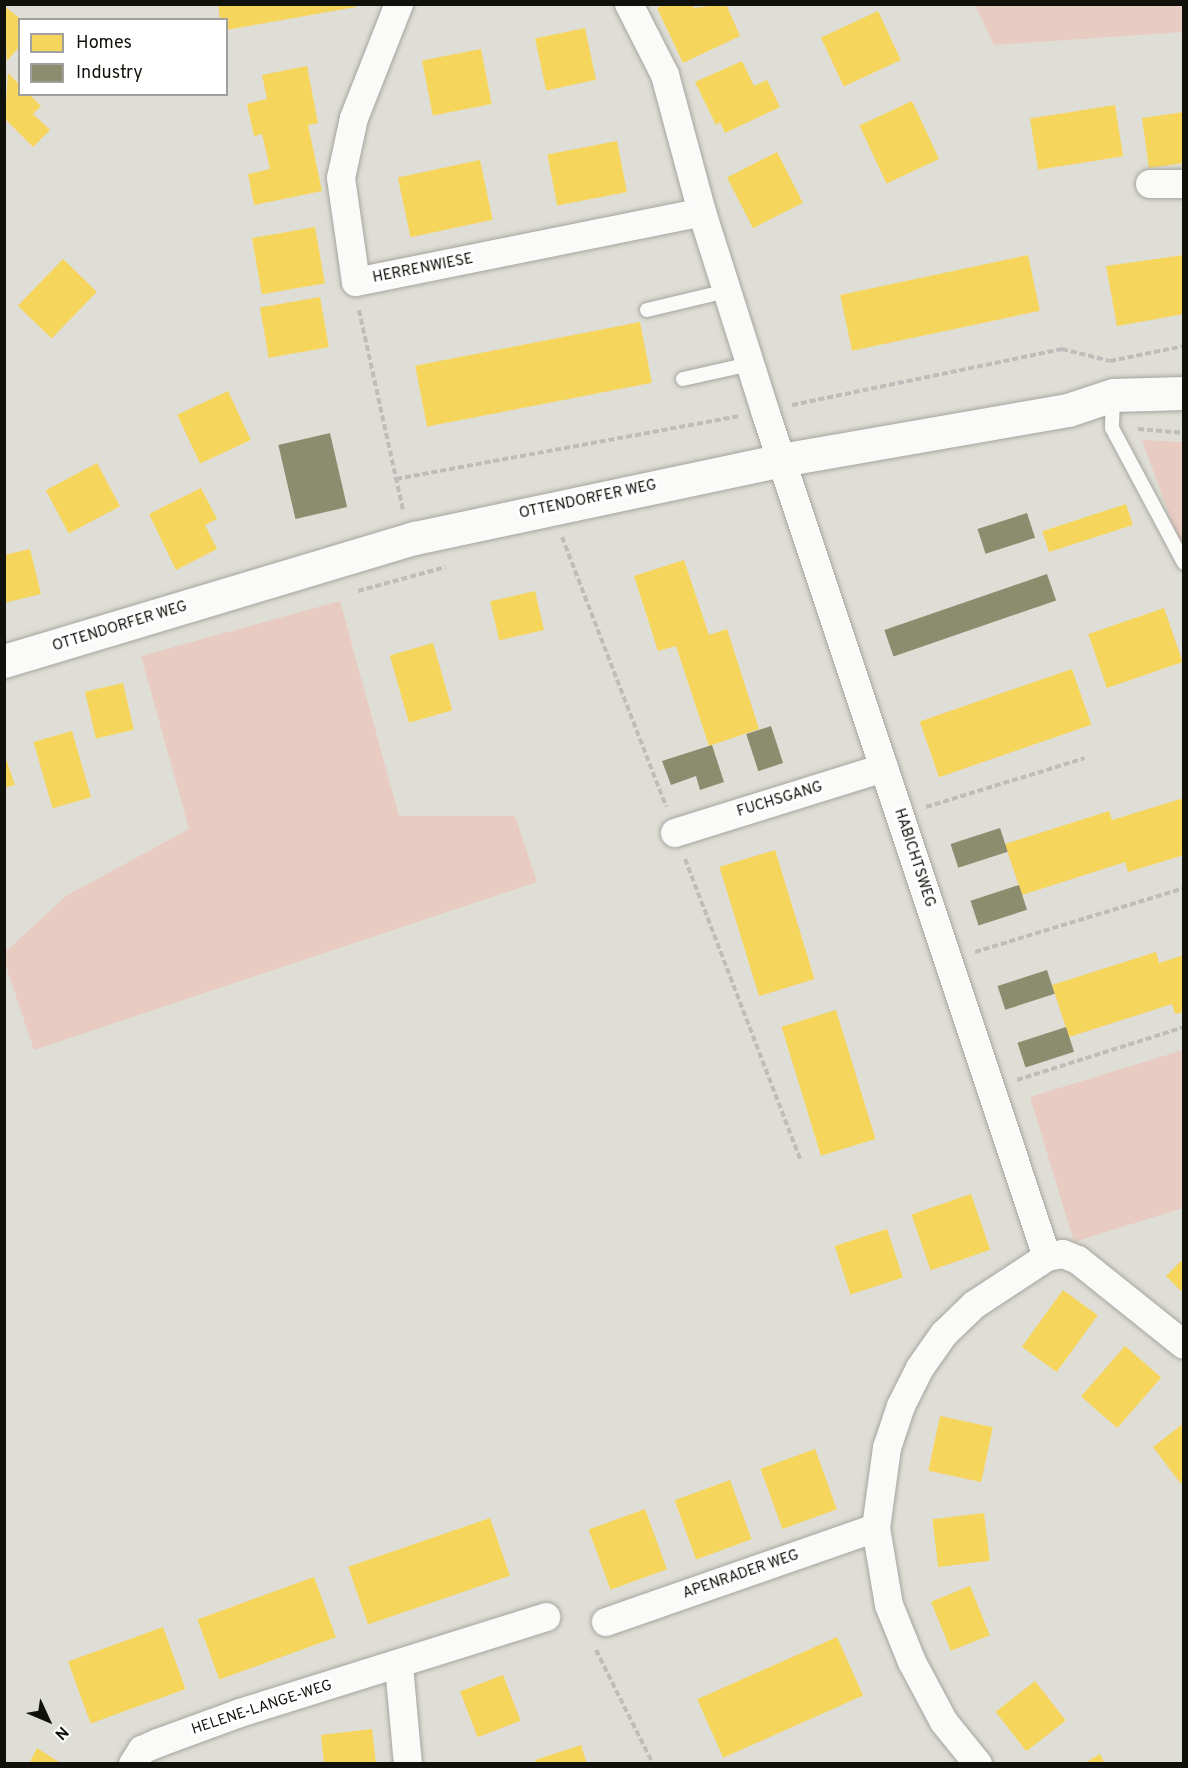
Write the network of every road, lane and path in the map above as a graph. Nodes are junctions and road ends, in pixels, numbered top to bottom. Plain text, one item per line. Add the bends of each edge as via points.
1 (399, 4) edge
2 (629, 4) edge
3 (1150, 184) dead end
4 (1184, 184) edge
5 (702, 212) junction
6 (356, 282) junction
7 (727, 291) junction
8 (647, 310) dead end
9 (1184, 346) edge
10 (750, 364) junction
11 (683, 379) dead end
12 (1184, 393) edge
13 (1113, 395) junction
14 (765, 411) junction
15 (1112, 428) junction
16 (1184, 433) edge
17 (781, 460) junction
18 (396, 479) junction
19 (404, 515) dead end
20 (1184, 563) edge
21 (4, 662) edge
22 (1084, 758) dead end
23 (884, 768) junction
24 (900, 816) junction
25 (675, 833) dead end
26 (1184, 888) edge
27 (948, 961) junction
28 (1184, 1027) edge
29 (991, 1088) junction
30 (1047, 1257) junction
31 (1184, 1345) edge
32 (876, 1528) junction
33 (546, 1617) dead end
34 (598, 1631) joint
35 (399, 1666) junction
36 (133, 1764) edge
37 (408, 1764) edge
38 (653, 1764) edge
39 (978, 1764) edge

1 - 6 street, HERRENWIESE via 354,118 341,178
2 - 5 street via 665,75
3 - 4 street
5 - 6 street, HERRENWIESE
5 - 7 street
6 - 18 path
7 - 8 lane
7 - 10 street
9 - 14 path via 1110,360 1062,348
10 - 11 lane
10 - 14 street
12 - 13 main road, OTTENDORFER WEG
13 - 15 lane
13 - 17 main road, OTTENDORFER WEG via 1068,410
14 - 17 street
14 - 18 path
15 - 16 path
15 - 20 lane
17 - 21 main road, OTTENDORFER WEG via 415,538
17 - 23 street, HABICHTSWEG
18 - 19 path
22 - 24 path
23 - 24 street, HABICHTSWEG
23 - 25 street, FUCHSGANG
24 - 27 street, HABICHTSWEG
26 - 27 path
27 - 29 street, HABICHTSWEG
28 - 29 path
29 - 30 street, HABICHTSWEG
30 - 31 street via 1063,1254 1078,1260
30 - 32 street via 974,1305 944,1334 920,1368 901,1406 887,1448
32 - 34 street, APENRADER WEG
32 - 39 street via 889,1605 912,1662 944,1722
33 - 35 street, HELENE-LANGE-WEG
34 - 38 path
35 - 36 street, HELENE-LANGE-WEG via 240,1713 158,1743 142,1750
35 - 37 street

